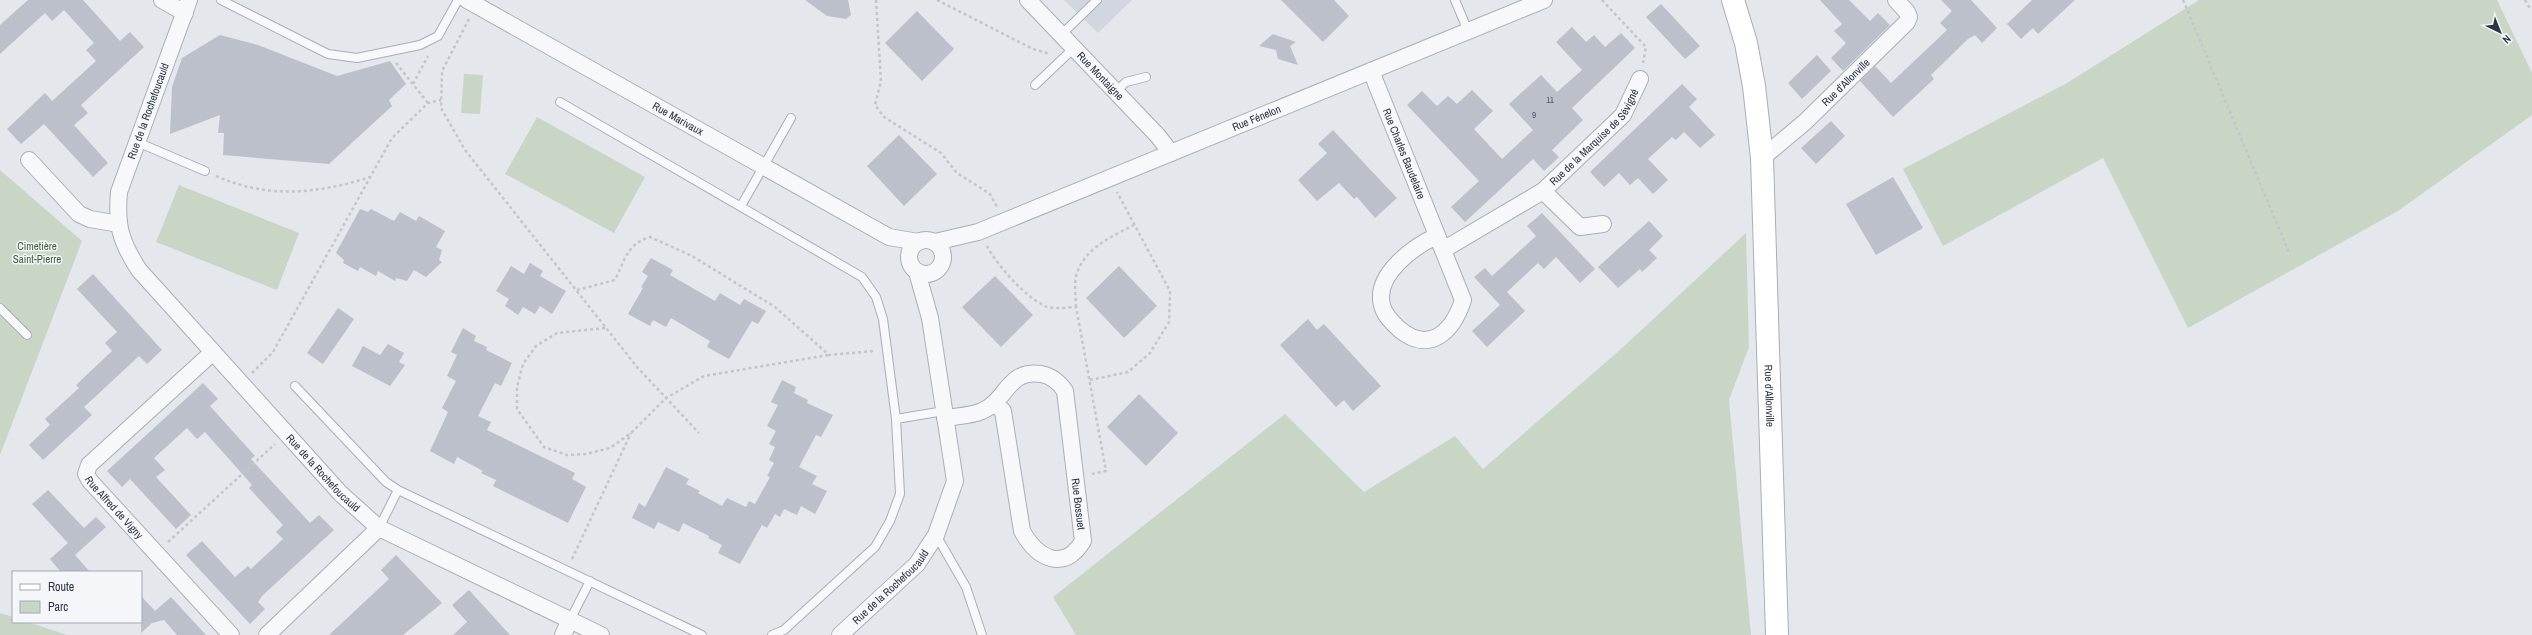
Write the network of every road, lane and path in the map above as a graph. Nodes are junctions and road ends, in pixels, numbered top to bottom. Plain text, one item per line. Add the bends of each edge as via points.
1 (162, 0) edge
2 (221, 0) edge
3 (458, 0) edge
4 (467, 0) edge
5 (876, 0) edge
6 (937, 0) edge
7 (1028, 0) edge
8 (1097, 0) edge
9 (1455, 0) edge
10 (1544, 0) edge
11 (1602, 0) edge
12 (1896, 0) edge
13 (2183, 0) edge
14 (2525, 0) edge
15 (1731, 4) edge
16 (187, 6) edge
17 (2532, 8) edge
18 (493, 15) junction
19 (1468, 31) junction
20 (1061, 35) junction
21 (438, 36) junction
22 (388, 53) junction
23 (1069, 53) junction
24 (1371, 71) junction
25 (1146, 77) dead end
26 (1640, 79) joint
27 (413, 84) junction
28 (1035, 85) dead end
29 (1116, 91) junction
30 (441, 100) junction
31 (560, 102) dead end
32 (428, 103) junction
33 (791, 118) dead end
34 (138, 142) junction
35 (1171, 153) junction
36 (1762, 158) junction
37 (29, 160) dead end
38 (764, 167) junction
39 (204, 171) joint
40 (371, 177) junction
41 (1109, 178) junction
42 (1543, 191) junction
43 (741, 206) junction
44 (1004, 222) junction
45 (119, 224) junction
46 (1603, 224) dead end
47 (1134, 225) junction
48 (974, 234) junction
49 (1437, 236) junction
50 (889, 237) junction
51 (918, 242) junction
52 (939, 248) junction
53 (1443, 250) junction
54 (909, 255) junction
55 (2290, 255) dead end
56 (937, 270) junction
57 (917, 272) junction
58 (576, 290) junction
59 (927, 302) junction
60 (1076, 307) junction
61 (0, 308) edge
62 (606, 328) junction
63 (26, 335) dead end
64 (887, 349) junction
65 (213, 352) junction
66 (829, 355) junction
67 (1090, 380) junction
68 (240, 382) junction
69 (295, 386) dead end
70 (666, 398) junction
71 (994, 403) junction
72 (945, 415) junction
73 (896, 419) junction
74 (631, 433) junction
75 (699, 433) dead end
76 (286, 434) junction
77 (1075, 478) junction
78 (398, 490) junction
79 (379, 528) junction
80 (936, 535) junction
81 (156, 554) junction
82 (566, 570) junction
83 (590, 581) junction
84 (570, 620) junction
85 (231, 635) edge
86 (267, 635) edge
87 (563, 635) edge
88 (601, 635) edge
89 (702, 635) edge
90 (772, 635) edge
91 (840, 635) edge
92 (982, 635) edge
93 (1777, 635) edge

1 - 16 street
2 - 22 lane via 328,54 357,58
3 - 21 lane
4 - 18 street, Rue Marivaux
5 - 44 path via 881,82 876,105 884,117 941,153 957,173 990,194
6 - 23 path via 1033,49
7 - 20 street, Rue Montaigne
8 - 20 lane
9 - 19 lane
10 - 19 street, Rue Fénelon
11 - 26 path via 1646,47
12 - 36 street, Rue d'Allonville via 1907,12 1907,22 1804,122
13 - 55 path
14 - 17 path
15 - 36 main road, Rue d'Allonville via 1746,43 1753,78
16 - 34 street, Rue de la Rochefoucauld
18 - 30 path via 488,23 470,18 442,71
18 - 38 street, Rue Marivaux
19 - 24 street, Rue Fénelon
20 - 23 street, Rue Montaigne
21 - 22 lane via 420,45
21 - 27 path
22 - 27 path
23 - 28 lane
23 - 29 street, Rue Montaigne
24 - 35 street, Rue Fénelon
24 - 49 street, Rue Charles Baudelaire
25 - 29 lane via 1126,82
26 - 42 street, Rue de la Marquise de Sévigné via 1623,115
27 - 32 path
29 - 35 street, Rue Montaigne
30 - 32 path
30 - 58 path via 441,108 465,150
31 - 43 lane
32 - 40 path via 392,138
33 - 38 lane
34 - 39 lane
34 - 45 street, Rue de la Rochefoucauld via 119,192
35 - 41 street, Rue Fénelon
36 - 93 main road, Rue d'Allonville
37 - 45 street via 79,214 90,219
38 - 43 lane
38 - 50 street, Rue Marivaux
39 - 40 path via 236,185 261,190 309,192 340,187
40 - 68 path via 273,352
41 - 44 street, Rue Fénelon
41 - 47 path
42 - 46 street, Rue de la Marquise de Sévigné via 1580,227
42 - 53 street, Rue de la Marquise de Sévigné
43 - 64 lane via 862,277 876,297 883,319
44 - 48 street, Rue Fénelon
45 - 65 street, Rue de la Rochefoucauld via 123,245 140,270
47 - 60 path via 1099,243 1082,263 1076,277
47 - 67 path via 1170,291 1169,322 1150,353 1128,372
48 - 52 street, Rue Fénelon
48 - 60 path via 1028,293 1046,307
49 - 53 street, Rue Charles Baudelaire
49 - 53 street, Rue Charles Baudelaire via 1406,254 1382,288 1382,304 1390,321 1405,334 1420,341 1436,338 1450,329 1463,300
50 - 51 street, Rue Marivaux
50 - 54 street, Rue Marivaux
51 - 52 street via 926,240
51 - 54 street via 912,246
52 - 56 street via 943,260
54 - 57 street via 911,265
56 - 57 street via 924,274
56 - 59 street
57 - 59 street, Rue de la Rochefoucauld
58 - 62 path
58 - 66 path via 615,280 636,242 650,237 692,256 775,307
59 - 72 street, Rue de la Rochefoucauld
60 - 67 path
61 - 63 lane
62 - 70 path
62 - 74 path via 557,333 536,346 522,364 517,387 517,409 544,447 567,455 586,454 610,448
64 - 66 path
64 - 73 lane
65 - 68 street, Rue de la Rochefoucauld
65 - 81 street, Rue Alfred de Vigny via 89,465 86,474
66 - 70 path via 704,376
67 - 77 path via 1106,471
68 - 76 street, Rue de la Rochefoucauld
69 - 78 lane via 386,482
70 - 74 path
70 - 75 path
71 - 72 street, Rue Bossuet via 982,411
71 - 77 street, Rue Bossuet via 1011,382 1029,372 1045,375 1059,382 1065,391
71 - 77 street, Rue Bossuet via 1003,411 1022,531 1030,545 1055,560 1066,558 1076,552 1083,541
72 - 73 lane
72 - 80 street, Rue de la Rochefoucauld via 955,481
73 - 90 lane via 900,494 890,521 875,547 784,630
74 - 82 path
76 - 79 street, Rue de la Rochefoucauld via 341,494
76 - 81 path
78 - 79 lane
78 - 82 lane
79 - 84 street, Rue de la Rochefoucauld
79 - 86 street
80 - 91 street, Rue de la Rochefoucauld via 917,564
80 - 92 lane via 966,587
81 - 85 street, Rue Alfred de Vigny
82 - 83 lane
83 - 84 lane
83 - 89 lane
84 - 87 street
84 - 88 street, Rue de la Rochefoucauld

